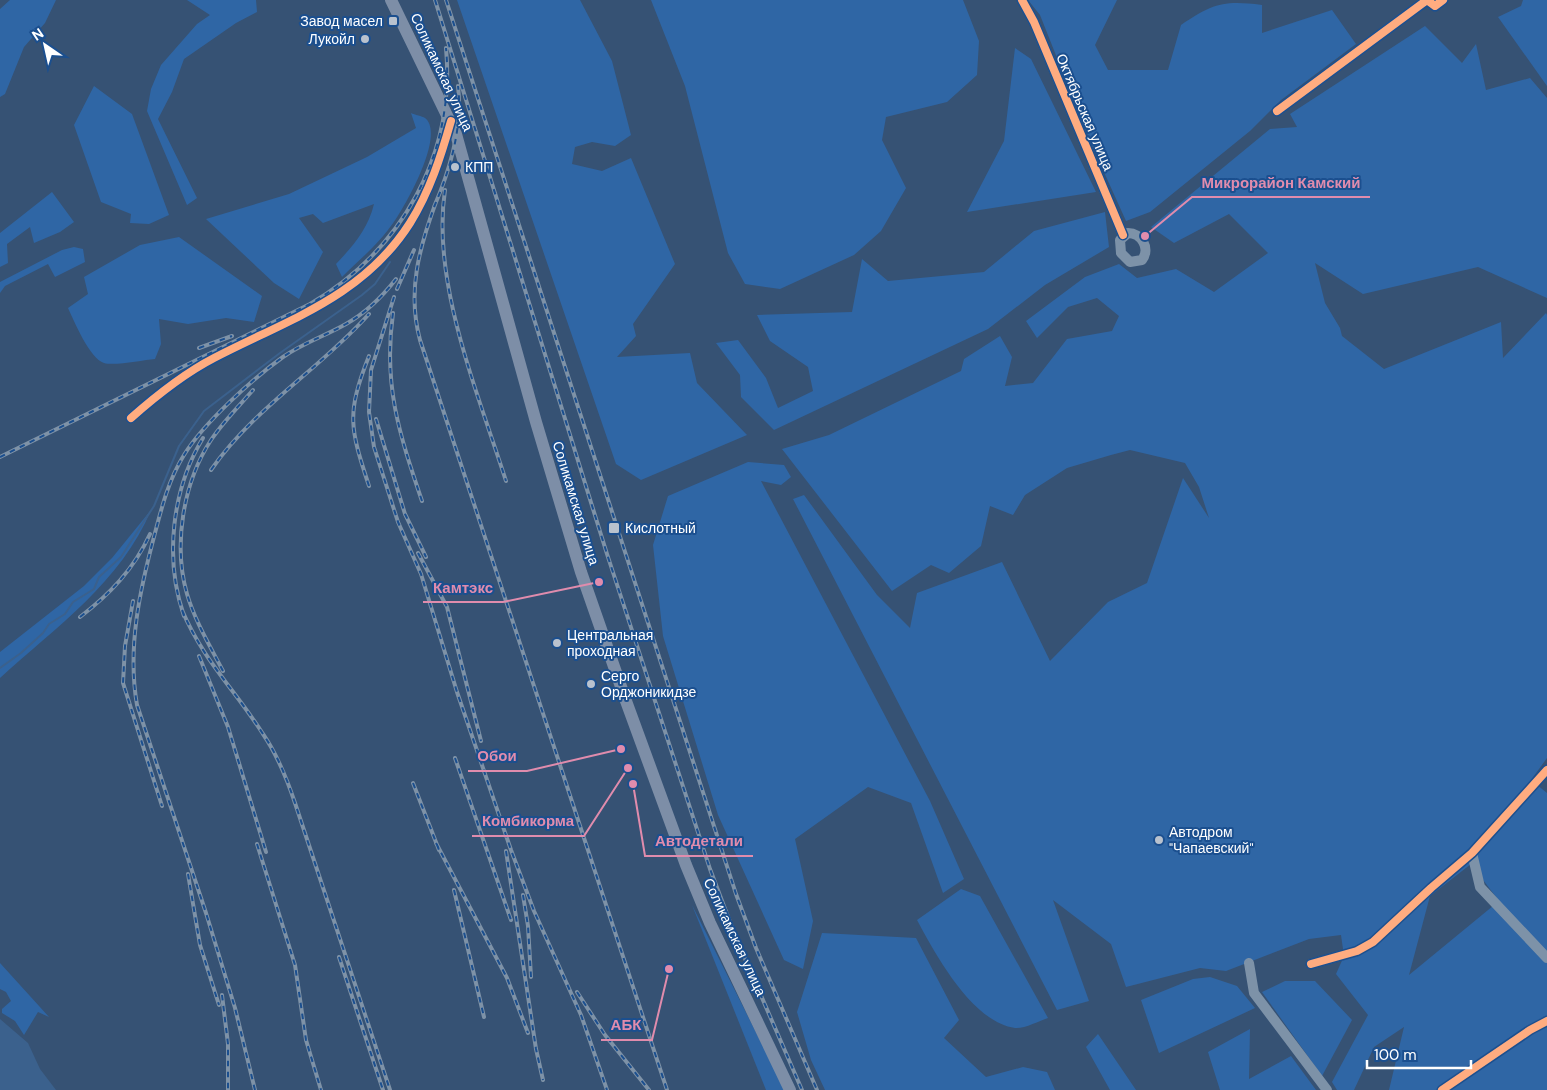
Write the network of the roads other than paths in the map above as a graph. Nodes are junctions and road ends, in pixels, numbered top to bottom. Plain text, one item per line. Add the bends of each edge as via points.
1 (392, 0) edge
2 (1022, 0) edge
3 (1442, 0) edge
4 (1277, 111) dead end
5 (451, 121) junction
6 (1124, 235) dead end
7 (131, 418) dead end
8 (1547, 770) edge
9 (1472, 853) junction
10 (1547, 958) edge
11 (1249, 964) dead end
12 (1311, 964) dead end
13 (1547, 1021) edge
14 (790, 1090) edge
15 (1327, 1090) edge
16 (1442, 1090) edge

1 - 5 main road, Соликамская улица
2 - 6 street, Октябрьская улица
3 - 4 street via 1435,6 1427,0
5 - 7 street via 438,164 419,208 403,234 371,268 313,311 214,358 182,377
5 - 14 main road, Соликамская улица via 536,422 604,642 697,890
8 - 9 street
9 - 10 street via 1480,887
9 - 12 street via 1373,942 1357,951
11 - 15 street via 1254,993
13 - 16 street

